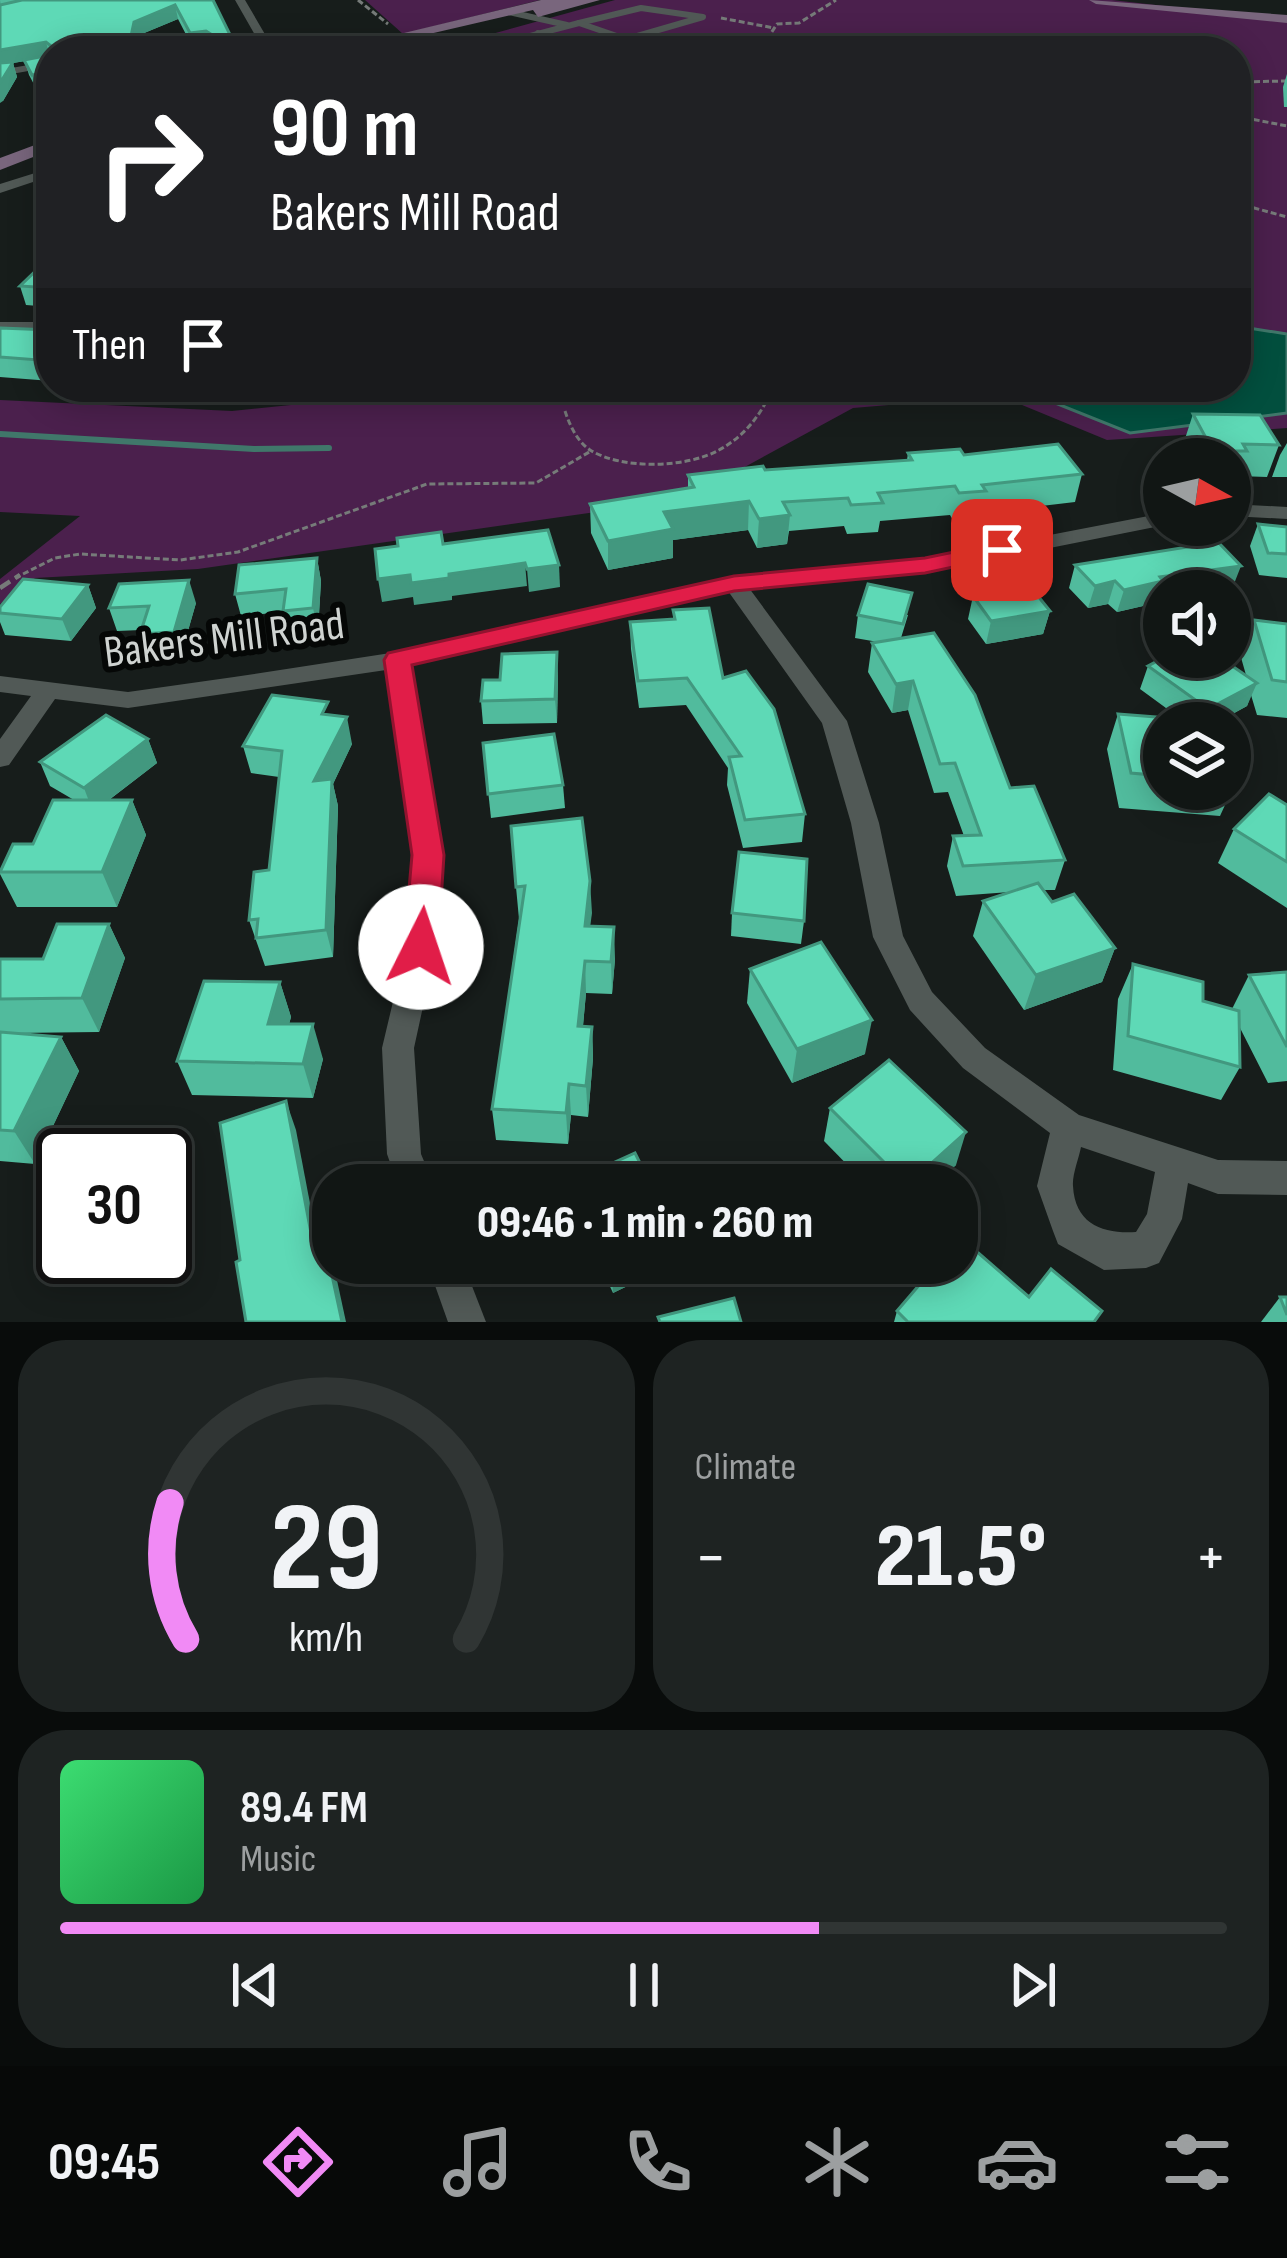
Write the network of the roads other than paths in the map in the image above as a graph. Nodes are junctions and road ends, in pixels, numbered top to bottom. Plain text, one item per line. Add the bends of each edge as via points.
1 (240, 0) edge
2 (559, 0) edge
3 (593, 0) edge
4 (1096, 0) edge
5 (1155, 0) edge
6 (516, 14) junction
7 (1287, 16) edge
8 (579, 23) junction
9 (568, 26) junction
10 (547, 30) junction
11 (537, 33) junction
12 (263, 36) edge
13 (410, 36) edge
14 (431, 36) edge
15 (526, 36) edge
16 (545, 36) edge
17 (617, 36) edge
18 (637, 36) edge
19 (36, 67) edge
20 (0, 73) edge
21 (36, 139) edge
22 (36, 148) edge
23 (2, 158) edge
24 (36, 167) edge
25 (36, 176) edge
26 (0, 189) edge
27 (0, 327) edge
28 (36, 327) edge
29 (1251, 511) edge
30 (1287, 513) edge
31 (1143, 523) edge
32 (734, 584) junction
33 (398, 660) junction
34 (0, 684) edge
35 (46, 694) junction
36 (0, 758) edge
37 (1069, 1127) junction
38 (1174, 1162) junction
39 (408, 1164) edge
40 (1287, 1178) edge
41 (453, 1284) edge
42 (467, 1322) edge

1 - 12 street
2 - 6 street
3 - 6 street
4 - 7 street
5 - 7 street
6 - 9 lane
6 - 10 lane
6 - 13 street
6 - 14 street
8 - 9 lane
8 - 17 lane
8 - 18 lane via 650,7 703,18
9 - 10 lane
10 - 11 lane
11 - 15 lane
11 - 16 lane
19 - 20 street
21 - 23 street
22 - 23 street
23 - 24 street
25 - 26 street
27 - 28 street
29 - 30 street
31 - 32 street, Bakers Mill Road via 925,566
32 - 33 street, Bakers Mill Road
32 - 37 street via 834,721 888,937 922,1001 974,1058
33 - 35 street, Bakers Mill Road via 128,700
33 - 39 street via 428,855 421,947 398,1048
34 - 35 street, Bakers Mill Road
35 - 36 street
37 - 38 street
37 - 38 street via 1055,1186 1071,1231 1104,1252 1146,1250 1164,1220
38 - 40 street via 1217,1177
41 - 42 street

